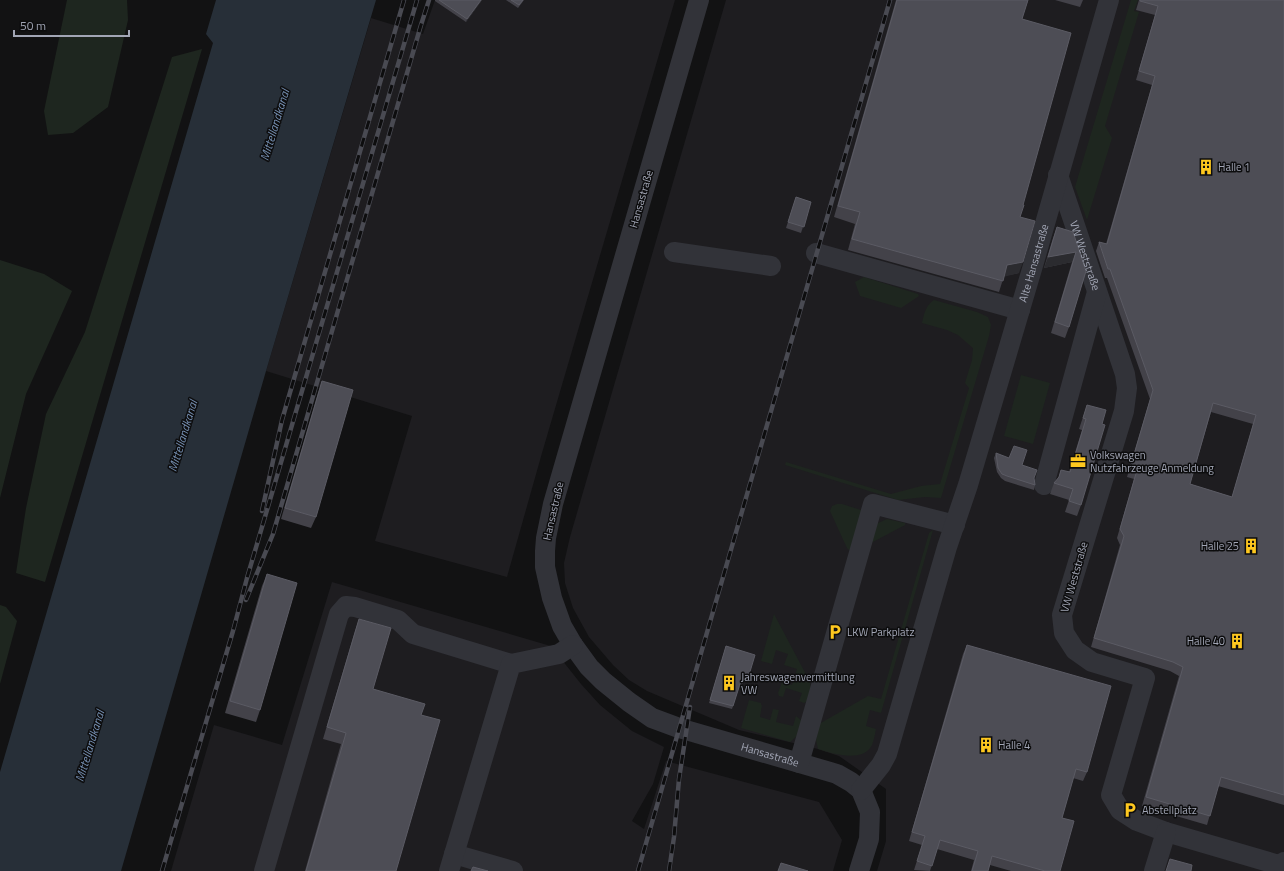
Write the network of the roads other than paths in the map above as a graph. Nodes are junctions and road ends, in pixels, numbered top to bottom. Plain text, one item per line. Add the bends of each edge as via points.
1 (699, 0) edge
2 (1109, 0) edge
3 (1058, 175) junction
4 (674, 252) dead end
5 (816, 253) dead end
6 (771, 266) dead end
7 (1097, 292) junction
8 (1020, 310) junction
9 (1044, 485) dead end
10 (955, 525) junction
11 (573, 645) junction
12 (511, 664) junction
13 (799, 763) junction
14 (861, 790) junction
15 (1166, 832) junction
16 (1284, 862) edge
17 (452, 863) edge
18 (264, 871) edge
19 (513, 871) edge
20 (859, 871) edge
21 (1154, 871) edge

1 - 11 street, Hansastraße via 553,504 545,551 545,567 562,626
2 - 3 street, Alte Hansastraße
3 - 7 street, VW Weststraße
3 - 8 street, Alte Hansastraße
4 - 6 street
5 - 8 street
7 - 9 street
7 - 15 street, VW Weststraße via 1125,374 1126,402 1062,615 1064,634 1075,650 1092,662 1145,678 1111,795 1120,810 1137,821
8 - 10 street, Alte Hansastraße
10 - 13 street via 873,504
10 - 14 street, Alte Hansastraße via 887,754
11 - 12 street via 559,654
11 - 13 street, Hansastraße via 603,681 652,718
12 - 17 street
12 - 18 street via 413,634 398,620 346,606 339,614
13 - 14 street, Hansastraße via 837,774
14 - 20 street via 870,812 869,839
15 - 16 street, VW Weststraße via 1279,865
15 - 21 street
17 - 19 street

